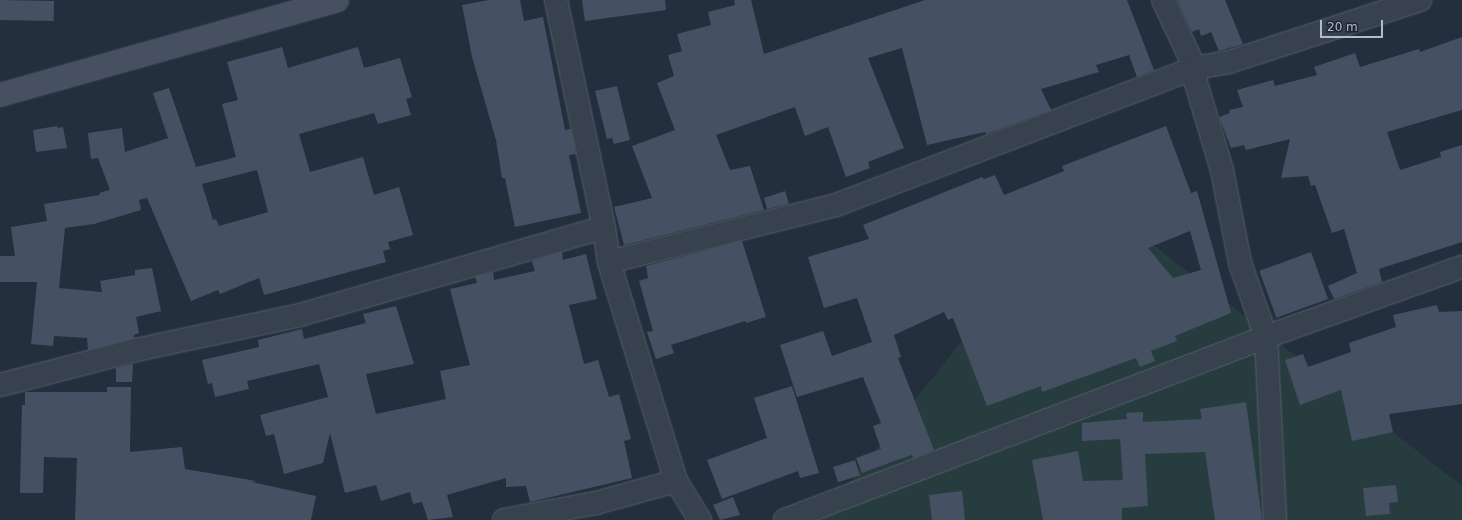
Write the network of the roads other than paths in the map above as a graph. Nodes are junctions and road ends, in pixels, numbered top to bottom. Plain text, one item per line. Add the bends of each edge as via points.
1 (337, 0) edge
2 (556, 0) edge
3 (1163, 0) edge
4 (1420, 0) edge
5 (1195, 68) junction
6 (0, 95) edge
7 (604, 227) junction
8 (609, 262) junction
9 (1462, 267) edge
10 (1266, 337) junction
11 (0, 385) edge
12 (676, 481) junction
13 (504, 520) edge
14 (700, 520) edge
15 (785, 520) edge
16 (1275, 520) edge

1 - 6 street
2 - 7 street
3 - 5 street
4 - 5 street via 1229,62
5 - 8 street via 836,205
5 - 10 street via 1196,83 1222,170 1240,263
7 - 8 street
7 - 11 street via 300,315 136,350
8 - 12 street
9 - 10 street
10 - 15 street
10 - 16 street
12 - 13 street via 596,503
12 - 14 street

